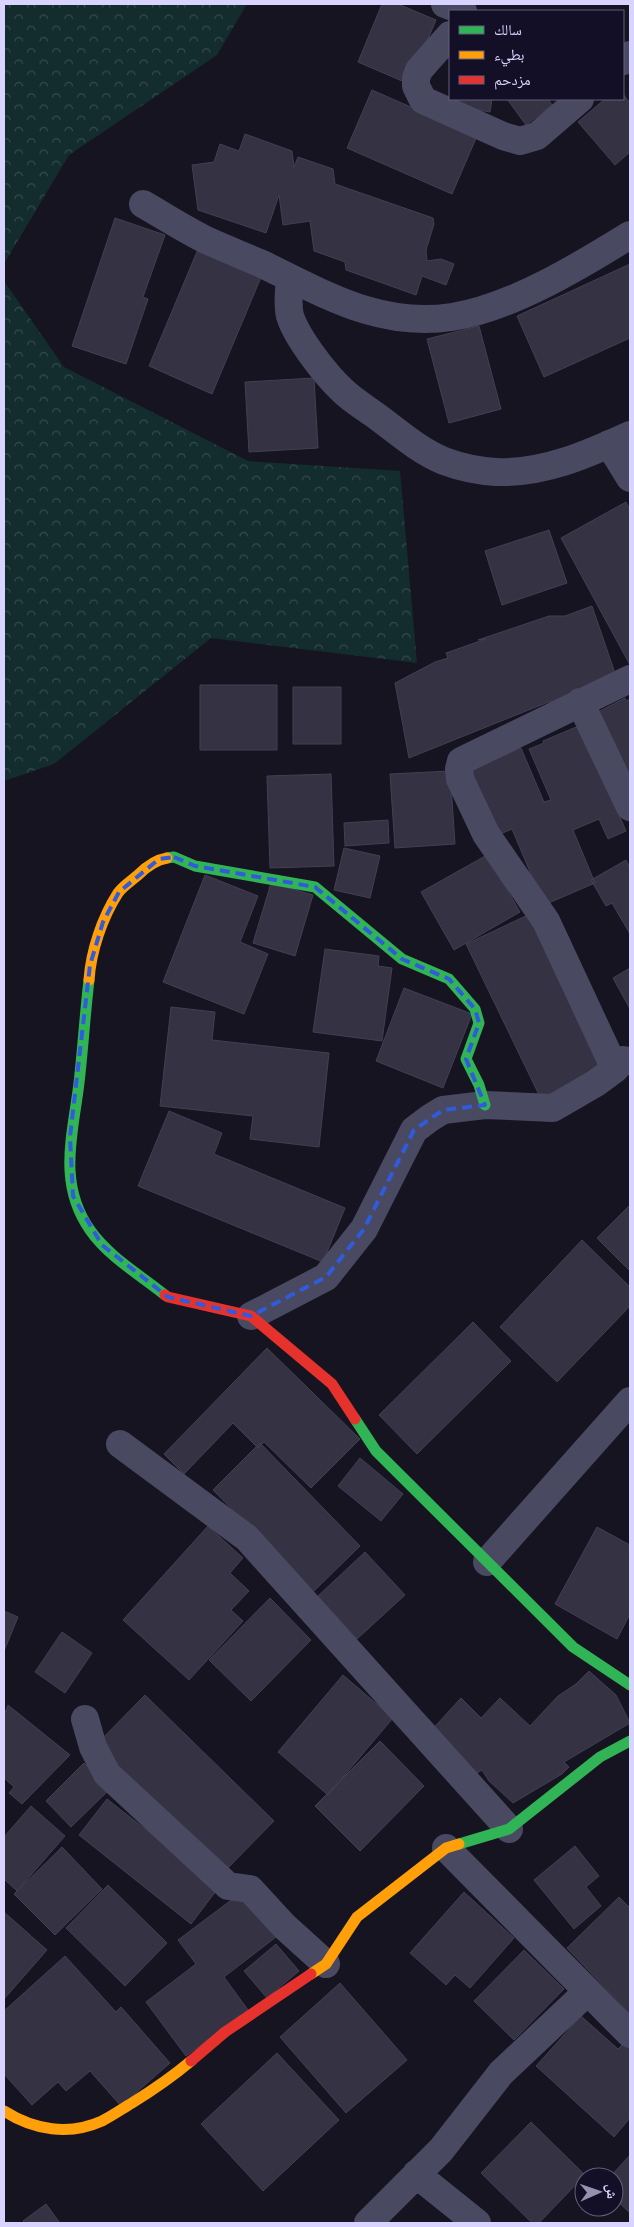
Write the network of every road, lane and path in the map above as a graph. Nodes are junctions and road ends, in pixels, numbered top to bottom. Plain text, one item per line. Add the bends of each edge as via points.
1 (445, 4) edge
2 (460, 10) edge
3 (449, 36) edge
4 (579, 100) edge
5 (143, 204) dead end
6 (630, 235) edge
7 (290, 278) junction
8 (620, 440) edge
9 (630, 478) edge
10 (630, 679) edge
11 (580, 702) junction
12 (630, 807) edge
13 (623, 1065) edge
14 (485, 1105) junction
15 (251, 1316) junction
16 (630, 1401) edge
17 (120, 1444) dead end
18 (488, 1562) junction
19 (630, 1685) edge
20 (84, 1719) dead end
21 (630, 1741) edge
22 (509, 1829) junction
23 (446, 1848) junction
24 (326, 1964) junction
25 (587, 1992) junction
26 (630, 2034) edge
27 (4, 2111) edge
28 (416, 2174) junction
29 (368, 2223) edge
30 (477, 2223) edge

1 - 2 street
3 - 4 street via 419,70 416,86 423,100 520,141 537,136
5 - 7 street via 204,239
6 - 7 street via 599,255 501,304 452,317 390,318 351,306
7 - 8 street via 290,316 316,360 342,390 419,447 444,461 497,472 528,470 562,463
8 - 9 street
10 - 11 street
11 - 12 street
11 - 13 street via 461,761 458,769 486,834 546,921
13 - 14 street via 553,1108
14 - 15 street via 443,1110 414,1130 364,1229 326,1277
14 - 15 street via 466,1058 479,1023 475,1009 449,979 402,959 315,887 195,866 174,857 159,859 145,868 119,892 103,922 90,966 81,1068 70,1137 73,1196 102,1245 168,1297
15 - 18 street via 332,1384 376,1451
16 - 18 street
17 - 22 street via 247,1538
18 - 19 street via 573,1648
20 - 24 street via 107,1774 228,1886 250,1889
21 - 22 street via 600,1758
22 - 23 street
23 - 24 street via 357,1917
23 - 25 street
24 - 27 street via 225,2032 166,2082 102,2121 76,2129 55,2130 20,2121
25 - 26 street
25 - 28 street via 501,2073 441,2150
28 - 29 street
28 - 30 street

